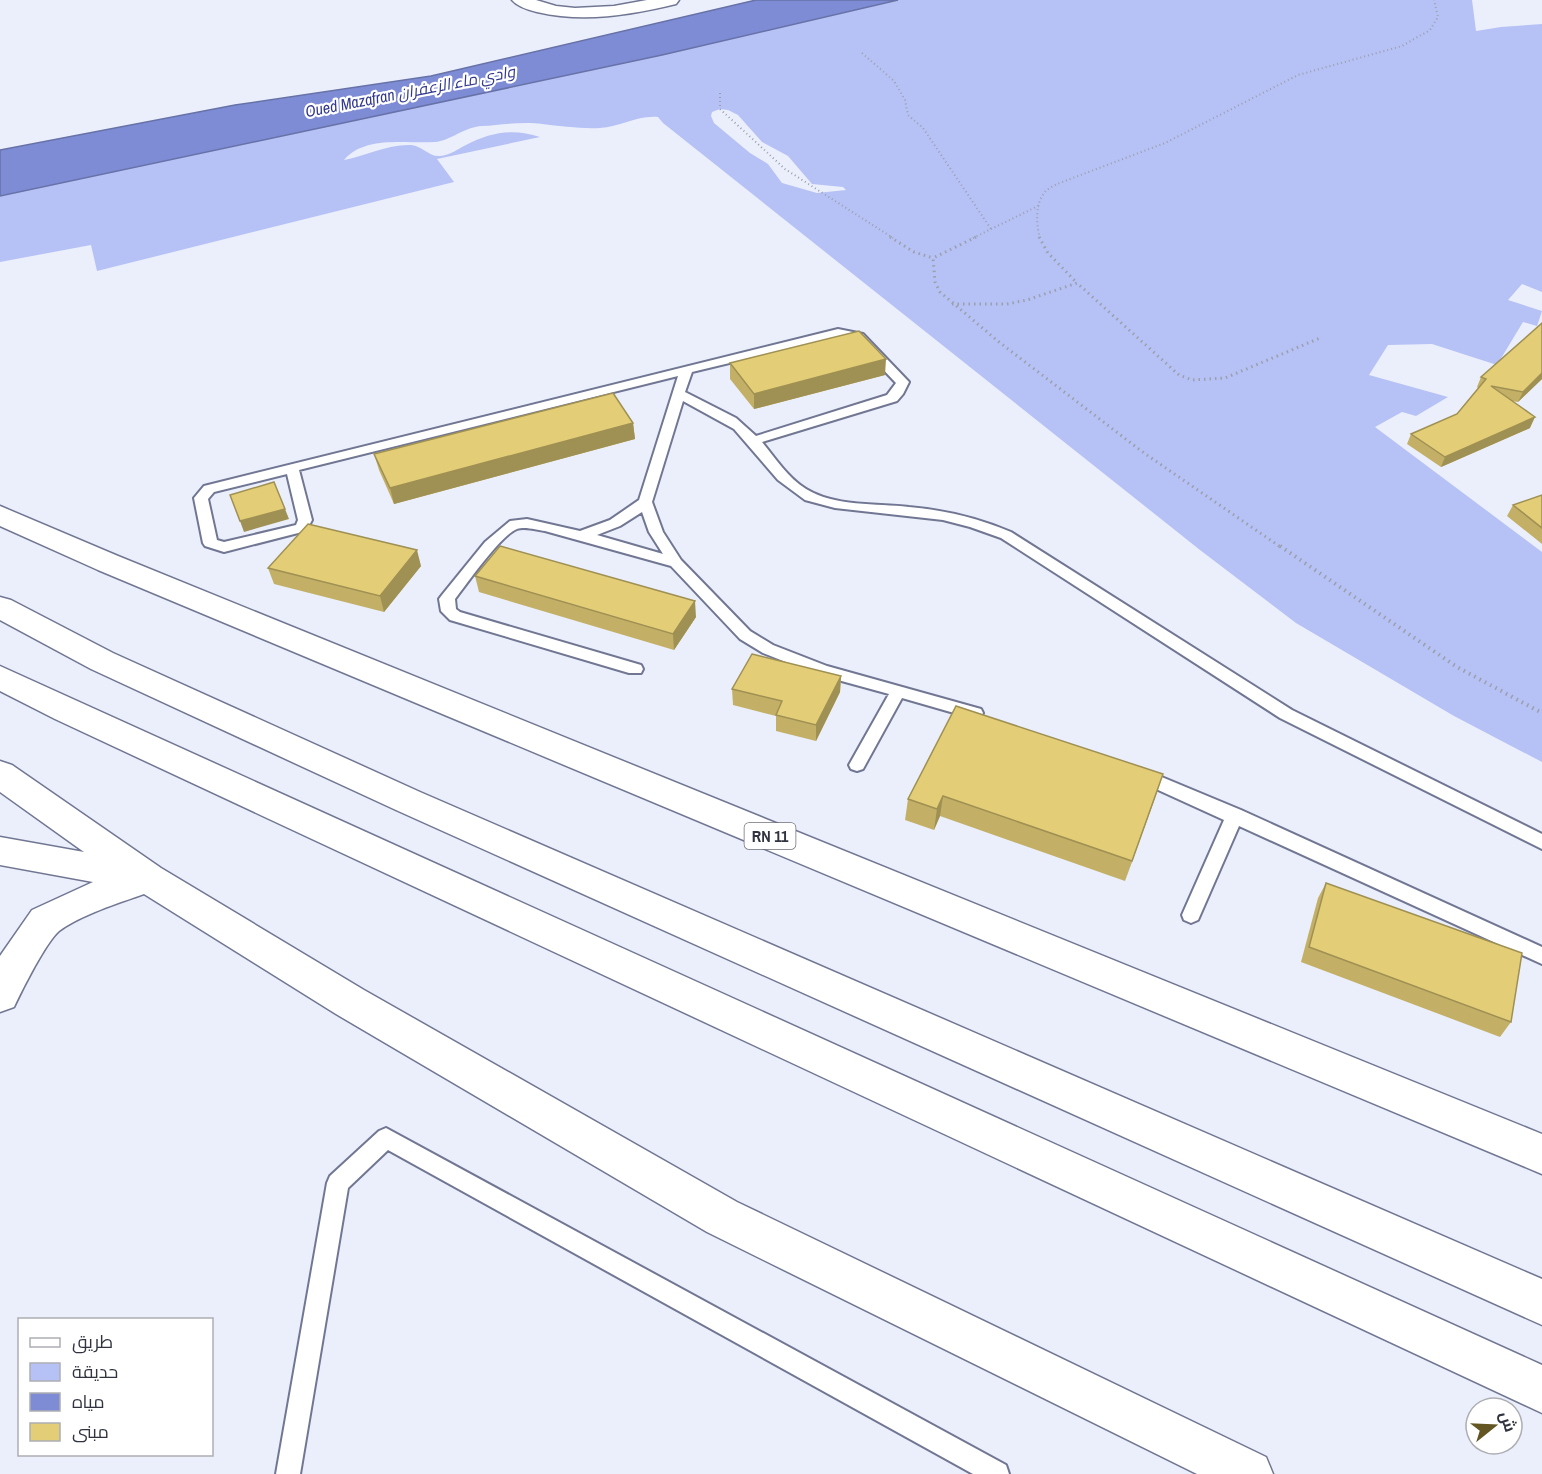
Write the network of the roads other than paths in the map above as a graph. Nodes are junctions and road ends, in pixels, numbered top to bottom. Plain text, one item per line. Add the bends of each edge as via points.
1 (520, 0) edge
2 (670, 0) edge
3 (686, 370) junction
4 (679, 394) junction
5 (753, 441) junction
6 (292, 468) junction
7 (645, 502) junction
8 (0, 515) edge
9 (578, 536) junction
10 (676, 563) junction
11 (0, 607) edge
12 (634, 669) dead end
13 (0, 677) edge
14 (898, 692) junction
15 (994, 720) edge
16 (857, 765) dead end
17 (1128, 769) edge
18 (0, 774) edge
19 (1234, 816) junction
20 (1542, 842) edge
21 (0, 851) edge
22 (148, 878) junction
23 (1191, 915) dead end
24 (1542, 956) edge
25 (0, 995) edge
26 (1542, 1154) edge
27 (1542, 1302) edge
28 (1542, 1389) edge
29 (288, 1474) edge
30 (997, 1474) edge
31 (1249, 1474) edge

1 - 2 main road via 562,14 635,8
3 - 4 lane
3 - 5 lane via 838,333 859,338 903,382 892,398
3 - 6 lane
4 - 5 lane via 727,419
4 - 7 lane
5 - 20 lane via 797,491 820,501 941,514 1006,535 1286,714
6 - 6 lane via 305,520 301,528 224,547 210,543 201,498 206,492
7 - 9 lane via 624,519
7 - 10 lane via 656,532
8 - 26 main road, RN 11
9 - 10 lane
9 - 12 lane via 530,524 510,527 452,592 449,611
10 - 14 lane via 745,635 768,649
11 - 27 main road via 102,661 408,801
13 - 28 main road via 88,721
14 - 15 lane
14 - 16 lane
17 - 19 lane
18 - 22 main road
19 - 23 lane
19 - 24 lane
21 - 22 main road
22 - 25 main road via 88,899 45,921
22 - 31 main road via 350,1002 722,1217
29 - 30 lane via 338,1183 386,1138

